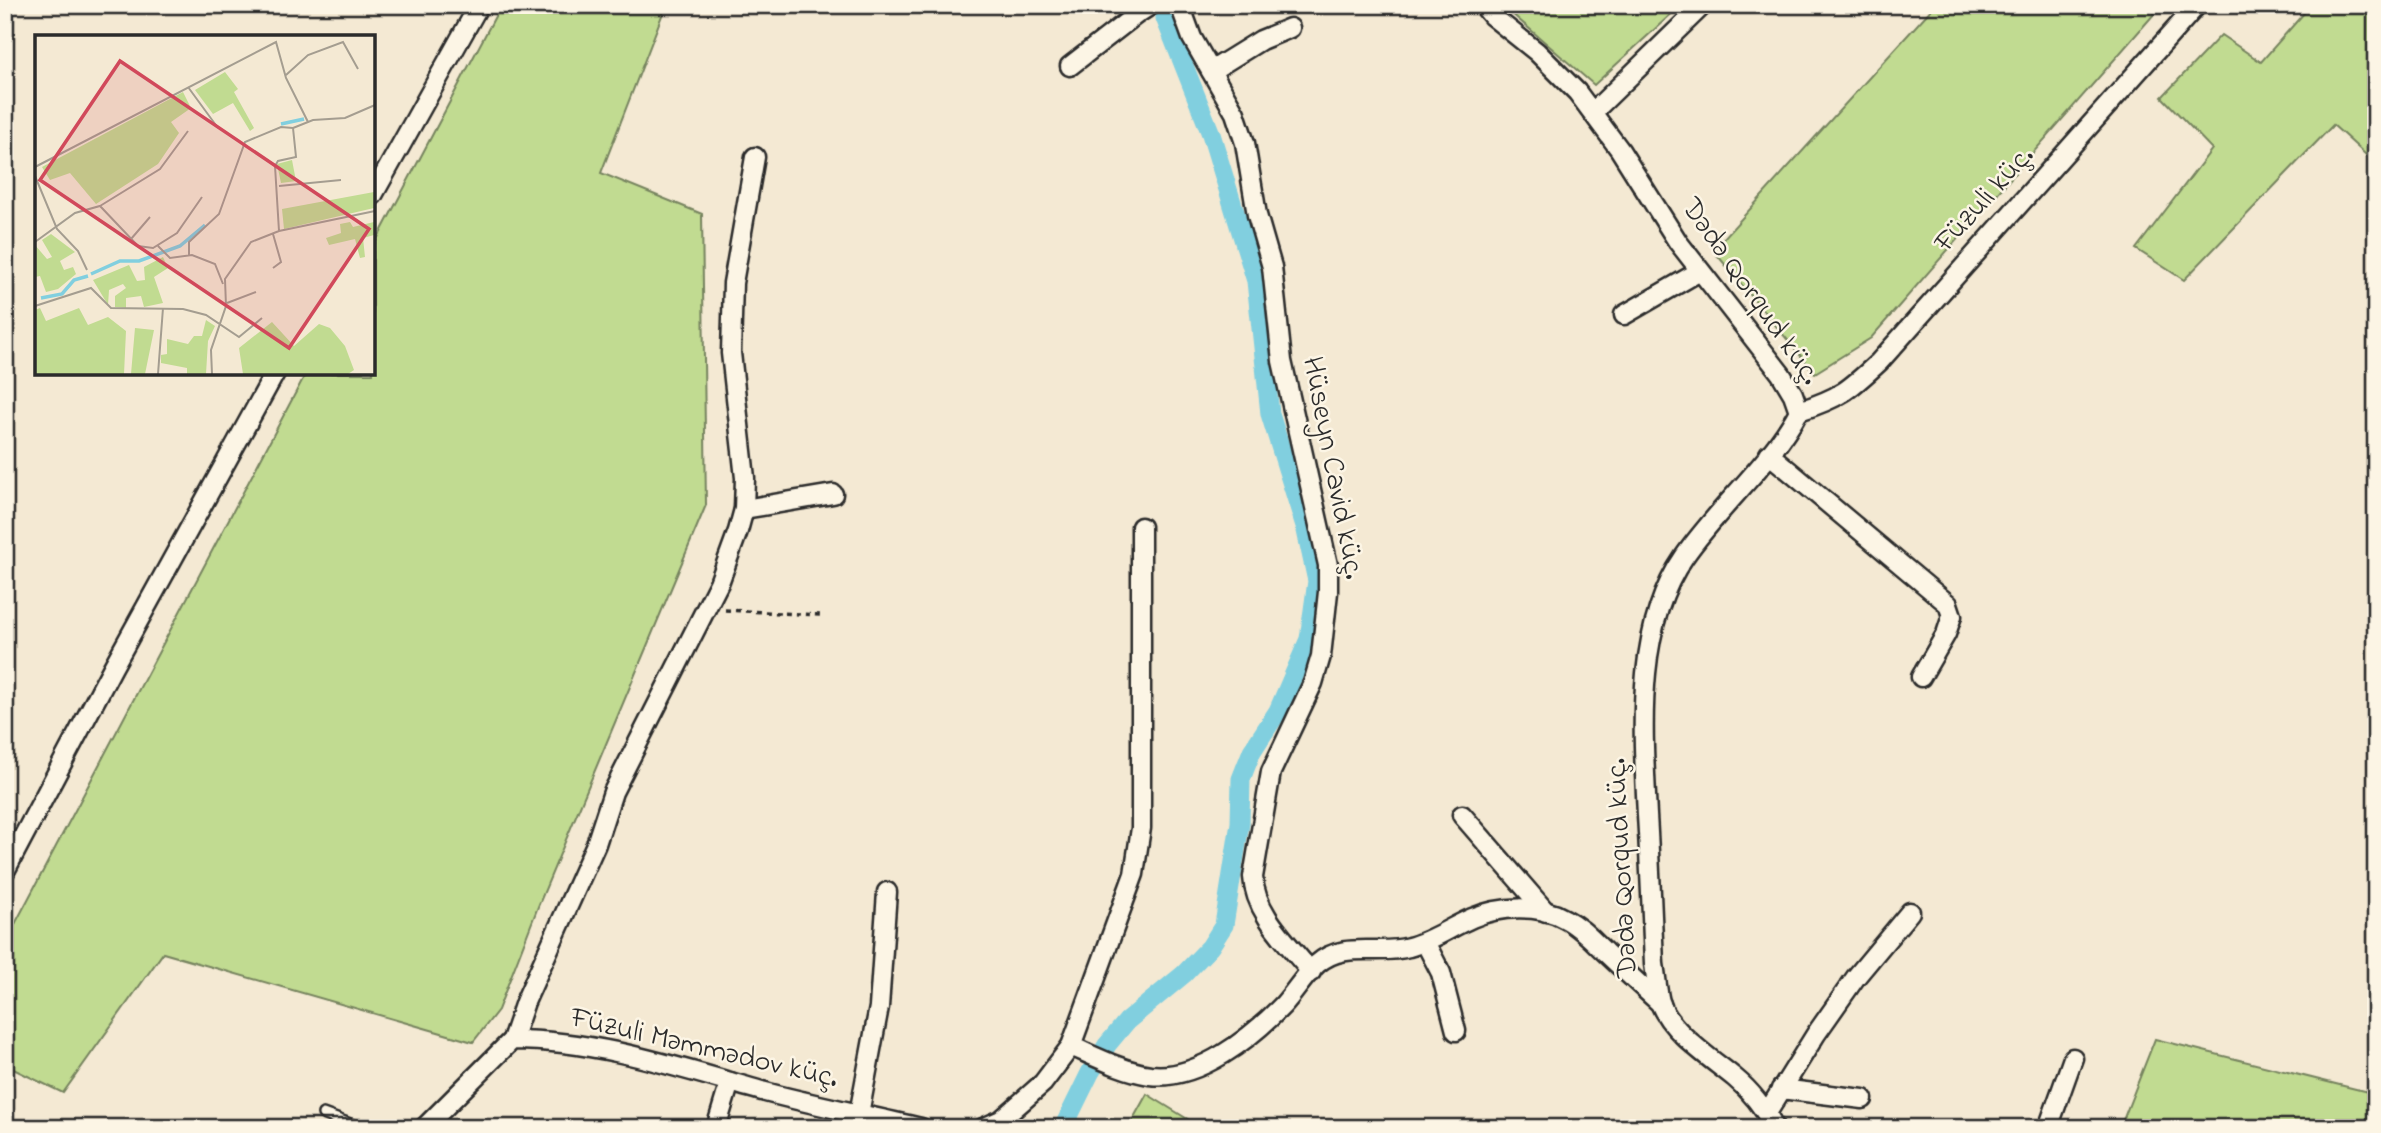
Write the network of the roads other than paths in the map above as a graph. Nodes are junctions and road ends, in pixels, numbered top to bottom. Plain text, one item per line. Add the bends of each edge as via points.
1 (479, 5) edge
2 (1151, 5) edge
3 (1180, 5) edge
4 (1483, 5) edge
5 (1703, 5) edge
6 (2197, 5) edge
7 (1290, 29) dead end
8 (1070, 65) dead end
9 (1211, 71) junction
10 (1592, 112) junction
11 (755, 157) dead end
12 (374, 193) edge
13 (1700, 271) junction
14 (1624, 315) dead end
15 (274, 374) edge
16 (1800, 411) junction
17 (1769, 454) junction
18 (833, 494) dead end
19 (744, 509) junction
20 (1141, 527) dead end
21 (1921, 677) dead end
22 (1462, 815) dead end
23 (5, 871) edge
24 (887, 892) dead end
25 (1546, 912) junction
26 (1910, 912) dead end
27 (1425, 942) junction
28 (1311, 972) junction
29 (1661, 1004) junction
30 (1456, 1031) dead end
31 (512, 1040) junction
32 (1071, 1046) junction
33 (2073, 1058) dead end
34 (730, 1082) junction
35 (1782, 1089) junction
36 (1863, 1099) dead end
37 (323, 1114) dead end
38 (859, 1114) junction
39 (1771, 1120) edge
40 (361, 1128) edge
41 (424, 1128) edge
42 (716, 1128) edge
43 (921, 1128) edge
44 (983, 1128) edge
45 (2048, 1128) edge

1 - 12 street
2 - 8 street
3 - 9 street, Hüseyn Cavid küç.
4 - 10 street, Dədə Qorqud küç. via 1537,52
5 - 10 street
6 - 16 street, Füzuli küç. via 1879,362 1850,389
7 - 9 street via 1261,40
9 - 28 street, Hüseyn Cavid küç. via 1235,113 1245,143 1257,215 1272,267 1282,361 1328,565 1321,656 1272,772 1253,877 1254,892 1267,916
10 - 13 street, Dədə Qorqud küç.
11 - 19 street via 733,283 731,353 745,478
13 - 14 street
13 - 16 street, Dədə Qorqud küç. via 1781,374
15 - 23 street
16 - 17 street, Dədə Qorqud küç.
17 - 21 street via 1948,604 1952,616 1946,634
17 - 29 street, Dədə Qorqud küç. via 1684,557 1660,603 1651,645 1643,716 1654,964
18 - 19 street
19 - 31 street via 719,583 613,792 596,844 524,1002
20 - 32 street via 1138,851 1119,918
22 - 25 street
24 - 38 street via 879,1007
25 - 27 street via 1522,908 1497,911
25 - 29 street via 1582,931
26 - 35 street via 1856,977
27 - 28 street via 1406,948 1350,948 1330,956
27 - 30 street via 1441,973
28 - 32 street via 1256,1031 1208,1063 1153,1076
29 - 39 street, Dədə Qorqud küç. via 1693,1046 1735,1077
31 - 34 street, Füzuli Məmmədov küç. via 621,1052
31 - 41 street
32 - 44 street via 1034,1092 1001,1120
33 - 45 street
34 - 38 street, Füzuli Məmmədov küç.
34 - 42 street
35 - 36 street
35 - 39 street
37 - 40 lane
38 - 43 street, Füzuli Məmmədov küç.

